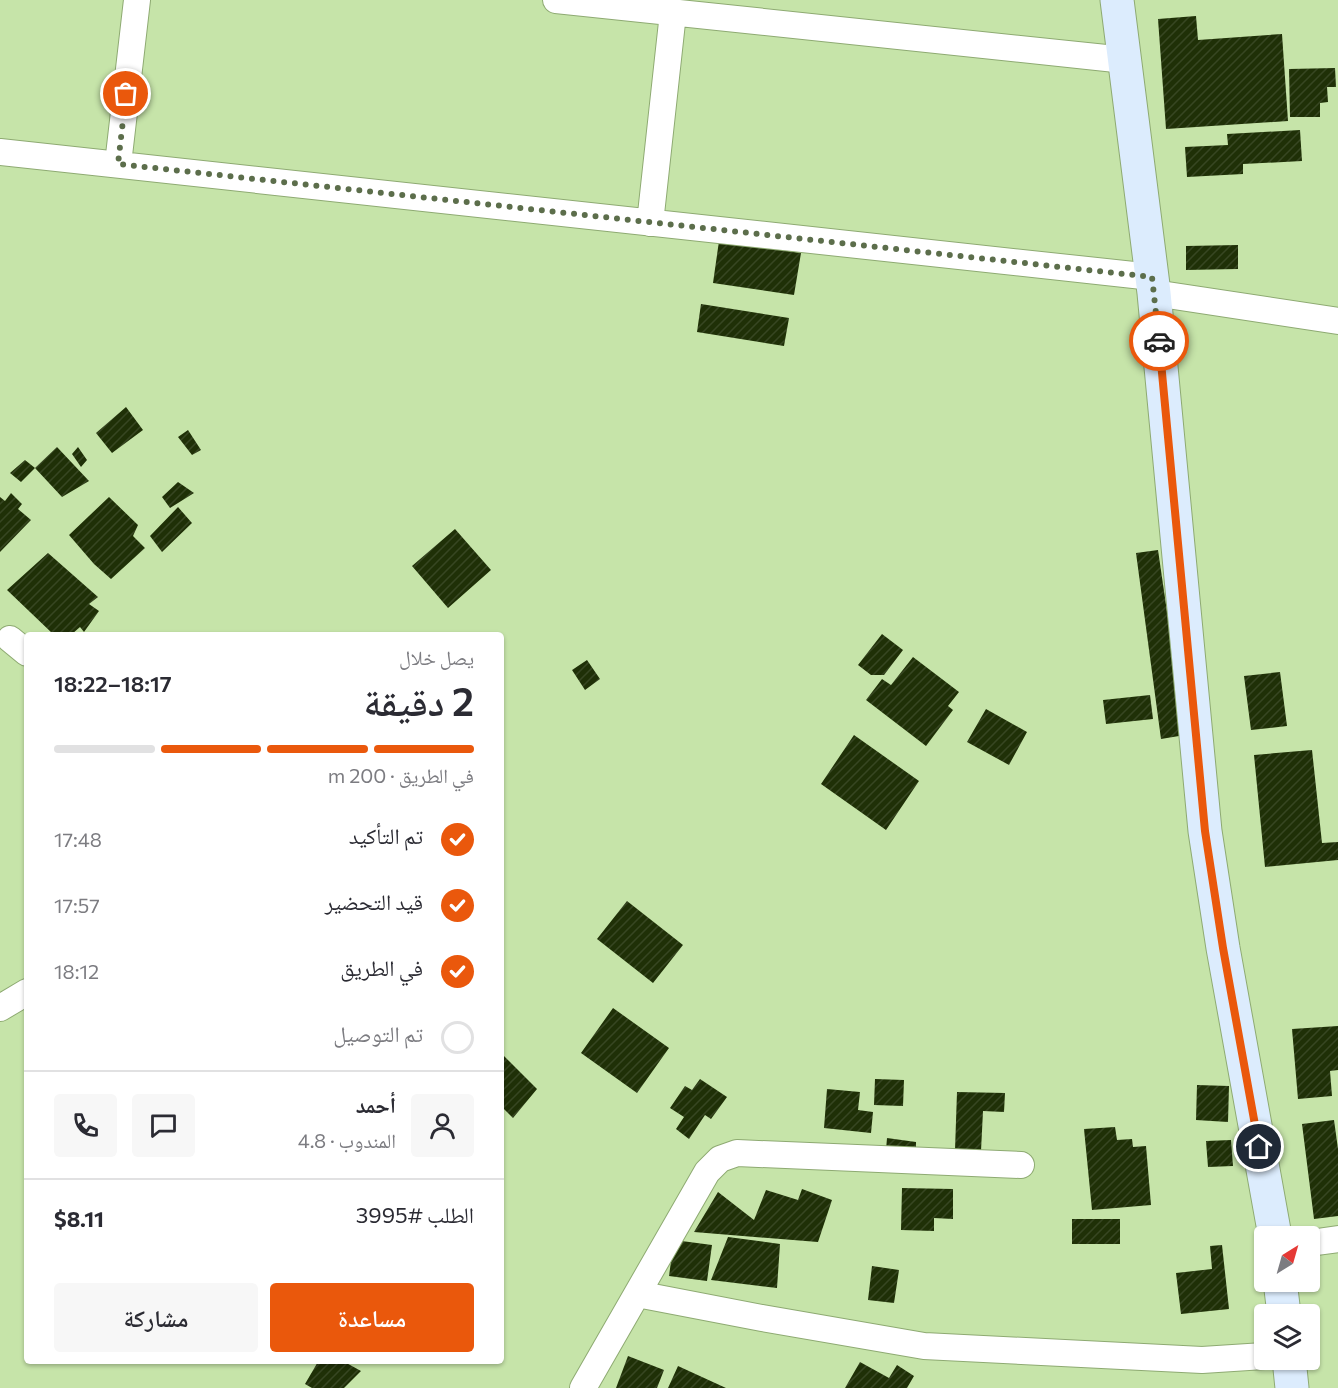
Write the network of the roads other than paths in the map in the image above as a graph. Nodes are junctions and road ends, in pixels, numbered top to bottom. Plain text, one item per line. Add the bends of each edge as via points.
1 (137, 0) edge
2 (556, 0) edge
3 (1117, 0) edge
4 (673, 12) junction
5 (1125, 60) junction
6 (0, 152) edge
7 (118, 164) junction
8 (650, 223) junction
9 (1153, 285) junction
10 (1338, 321) edge
11 (24, 994) edge
12 (0, 1008) edge
13 (1022, 1165) dead end
14 (1273, 1226) edge
15 (1338, 1239) edge
16 (1320, 1242) edge
17 (637, 1294) junction
18 (1254, 1357) edge
19 (1290, 1370) edge
20 (584, 1388) edge
21 (1292, 1388) edge

1 - 7 street
2 - 4 street
3 - 5 main road
4 - 5 street
4 - 8 street
5 - 9 main road
6 - 7 street
7 - 8 street
8 - 9 street
9 - 10 street
9 - 14 main road via 1205,831
11 - 12 street
13 - 17 street via 737,1153 720,1159 707,1172
15 - 16 street
17 - 18 street via 924,1346 1202,1360
17 - 20 street
19 - 21 main road

